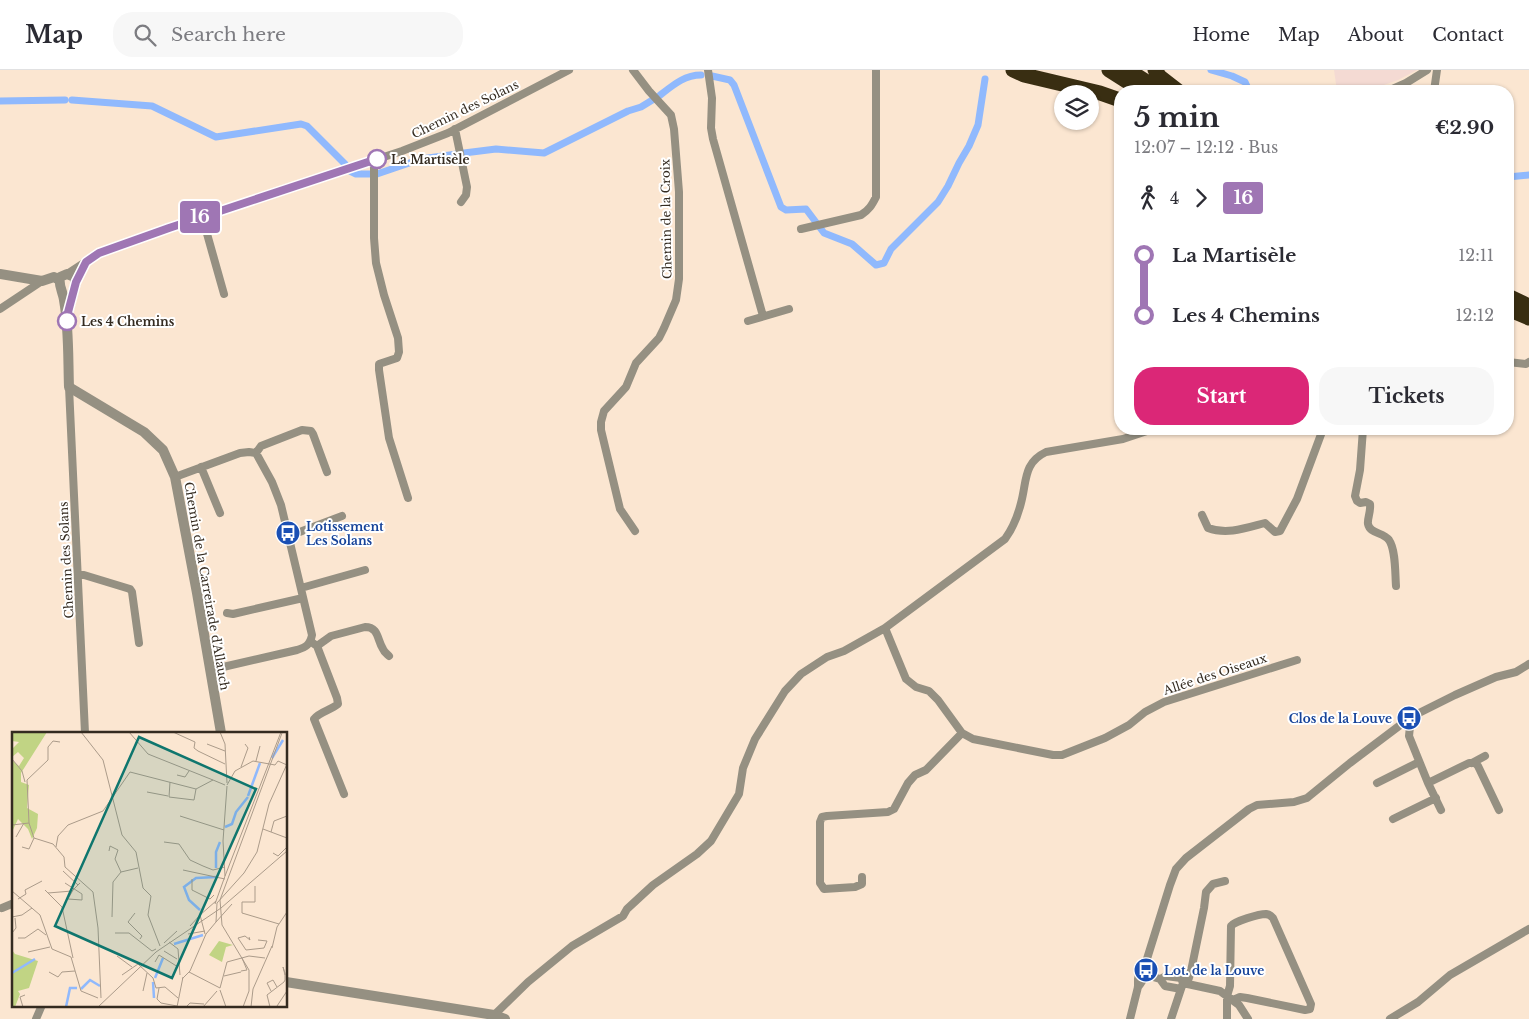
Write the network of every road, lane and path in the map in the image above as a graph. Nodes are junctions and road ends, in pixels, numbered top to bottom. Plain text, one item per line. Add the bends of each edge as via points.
1 (569, 70) edge
2 (633, 70) edge
3 (708, 70) edge
4 (876, 70) edge
5 (1013, 70) edge
6 (1109, 70) edge
7 (1128, 70) edge
8 (1155, 70) edge
9 (1427, 70) edge
10 (1437, 70) edge
11 (1133, 85) edge
12 (1152, 85) edge
13 (1170, 85) edge
14 (1402, 85) edge
15 (1435, 85) edge
16 (1114, 98) edge
17 (455, 129) junction
18 (374, 160) junction
19 (461, 202) dead end
20 (202, 216) junction
21 (801, 229) dead end
22 (86, 262) junction
23 (0, 274) edge
24 (62, 280) junction
25 (42, 281) junction
26 (75, 284) junction
27 (224, 294) dead end
28 (1514, 299) edge
29 (1529, 306) edge
30 (0, 309) edge
31 (789, 309) dead end
32 (1514, 312) edge
33 (67, 316) junction
34 (763, 316) junction
35 (1529, 318) edge
36 (748, 320) dead end
37 (1529, 362) edge
38 (1514, 363) edge
39 (69, 387) junction
40 (1135, 435) edge
41 (1322, 435) edge
42 (1363, 435) edge
43 (256, 453) junction
44 (201, 467) junction
45 (327, 472) dead end
46 (175, 477) junction
47 (408, 498) dead end
48 (220, 513) dead end
49 (1202, 515) dead end
50 (342, 516) dead end
51 (635, 530) dead end
52 (289, 536) junction
53 (365, 570) dead end
54 (78, 575) junction
55 (1396, 586) dead end
56 (301, 588) junction
57 (303, 598) junction
58 (227, 612) dead end
59 (885, 628) junction
60 (140, 643) dead end
61 (314, 644) junction
62 (389, 656) dead end
63 (1297, 660) dead end
64 (1529, 664) edge
65 (210, 670) junction
66 (1410, 717) junction
67 (85, 732) edge
68 (221, 732) edge
69 (962, 733) junction
70 (1485, 756) dead end
71 (1418, 762) junction
72 (1472, 763) junction
73 (1377, 783) dead end
74 (1428, 783) junction
75 (344, 794) dead end
76 (1436, 798) junction
77 (1442, 810) dead end
78 (1499, 810) dead end
79 (1393, 819) dead end
80 (862, 878) dead end
81 (1225, 881) dead end
82 (12, 904) edge
83 (2, 908) dead end
84 (1529, 929) edge
85 (1142, 974) junction
86 (288, 982) edge
87 (1183, 984) junction
88 (1230, 998) junction
89 (42, 1006) edge
90 (492, 1017) edge
91 (36, 1019) edge
92 (505, 1019) edge
93 (1130, 1019) edge
94 (1171, 1019) edge
95 (1227, 1019) edge
96 (1248, 1019) edge
97 (1390, 1019) edge

1 - 17 street, Chemin des Solans
2 - 51 street, Chemin de la Croix via 671,115 679,192 680,252 676,300 664,328 636,363 626,387 604,411 601,422 620,509
3 - 34 street via 713,139
4 - 21 street via 876,197 868,211 861,215
5 - 16 highway
6 - 11 highway
7 - 12 highway
8 - 13 highway
9 - 14 street
10 - 15 street
17 - 18 street, Chemin des Solans
17 - 19 street via 467,187
18 - 20 street, Chemin des Solans
18 - 47 street via 376,263 398,338 399,352 397,358 379,364 379,370 390,438
20 - 22 street, Chemin des Solans via 99,253
20 - 27 street
22 - 24 street, Chemin des Solans
22 - 26 street
23 - 25 street
24 - 25 street via 54,277
24 - 26 street via 74,277
24 - 26 street via 69,290
24 - 33 street
25 - 30 street
26 - 33 street
28 - 29 highway
31 - 34 street
32 - 35 highway
33 - 39 street
34 - 36 street
37 - 38 street
39 - 46 street, Chemin de la Carreirade d'Allauch via 144,432 163,450
39 - 54 street, Chemin des Solans
40 - 59 street via 1037,456 1028,469 1021,503 1005,539
41 - 49 street via 1297,499 1280,531 1276,532 1265,523 1216,531 1208,528
42 - 55 street via 1355,496 1360,503 1370,504 1370,529 1386,536 1393,546
43 - 44 street via 240,453
43 - 45 street via 260,446 302,430 311,431
43 - 52 street via 272,482
44 - 46 street
44 - 48 street
46 - 65 street, Chemin de la Carreirade d'Allauch
50 - 52 street
52 - 56 street
53 - 56 street
54 - 60 street via 130,589
54 - 67 street, Chemin des Solans
56 - 57 street
57 - 58 street via 233,614
57 - 61 street
59 - 69 street via 906,678 916,687 929,691
59 - 90 street via 801,674 785,691 755,739 739,794 711,841 653,885 622,916 572,946
61 - 62 street via 331,636 371,627
61 - 65 street
61 - 75 street via 338,704 314,719
63 - 69 street, Allée des Oiseaux via 1164,702 1129,726 1062,755 973,739
64 - 66 street
65 - 68 street, Chemin de la Carreirade d'Allauch
66 - 71 street via 1409,736
66 - 85 street via 1313,794 1294,802 1257,805 1249,809 1186,858 1176,869 1170,884
69 - 80 street via 926,770 915,775 894,809 822,817 821,887 855,887 862,884
70 - 72 street
71 - 73 street
71 - 74 street
72 - 74 street
72 - 78 street via 1478,766
74 - 76 street
76 - 77 street
76 - 79 street
81 - 87 street via 1213,884 1206,892 1191,971
82 - 83 street
84 - 97 street via 1450,975 1418,1002
85 - 87 street via 1160,979 1165,986
85 - 93 street via 1138,979
86 - 90 street
87 - 88 street via 1220,991
87 - 94 street
88 - 88 street via 1231,926 1264,914 1270,915 1311,1004 1310,1009
88 - 95 street
88 - 96 street
89 - 91 street
90 - 92 street

